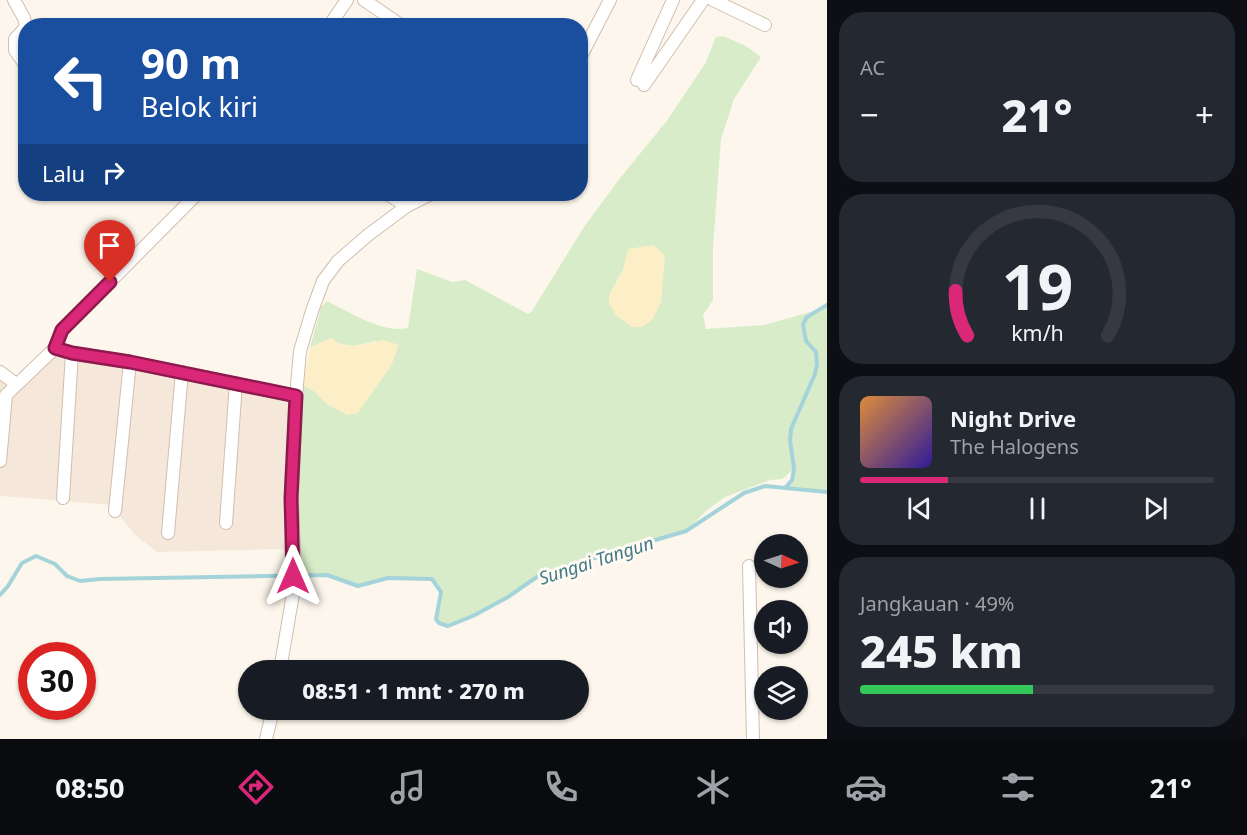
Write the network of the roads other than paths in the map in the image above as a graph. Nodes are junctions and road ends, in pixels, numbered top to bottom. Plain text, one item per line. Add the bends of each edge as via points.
1 (14, 0) edge
2 (347, 0) edge
3 (364, 0) edge
4 (610, 0) edge
5 (673, 0) edge
6 (703, 0) edge
7 (713, 0) edge
8 (24, 18) edge
9 (335, 18) edge
10 (390, 18) edge
11 (765, 25) dead end
12 (18, 36) edge
13 (588, 43) edge
14 (18, 54) edge
15 (190, 201) edge
16 (399, 201) edge
17 (417, 201) edge
18 (407, 206) junction
19 (55, 348) junction
20 (72, 353) junction
21 (130, 362) junction
22 (0, 372) edge
23 (182, 372) junction
24 (236, 383) junction
25 (16, 384) junction
26 (296, 396) junction
27 (3, 397) edge
28 (0, 461) edge
29 (63, 498) dead end
30 (115, 511) dead end
31 (226, 523) dead end
32 (168, 533) dead end
33 (749, 566) dead end
34 (282, 660) edge
35 (271, 720) edge
36 (266, 739) edge
37 (753, 739) edge

1 - 8 street
2 - 9 street
3 - 10 street
4 - 13 street
5 - 6 street via 641,82
7 - 11 street
12 - 14 street
15 - 19 street via 62,330
16 - 18 street
17 - 18 street
18 - 26 street via 338,261 323,281 300,351
19 - 20 street
19 - 25 street
20 - 21 street
20 - 29 street
21 - 23 street
21 - 30 street
22 - 25 street
23 - 24 street
23 - 32 street
24 - 26 street
24 - 31 street
25 - 27 street
26 - 34 street via 291,498 293,594
27 - 28 street
33 - 37 street
35 - 36 street

